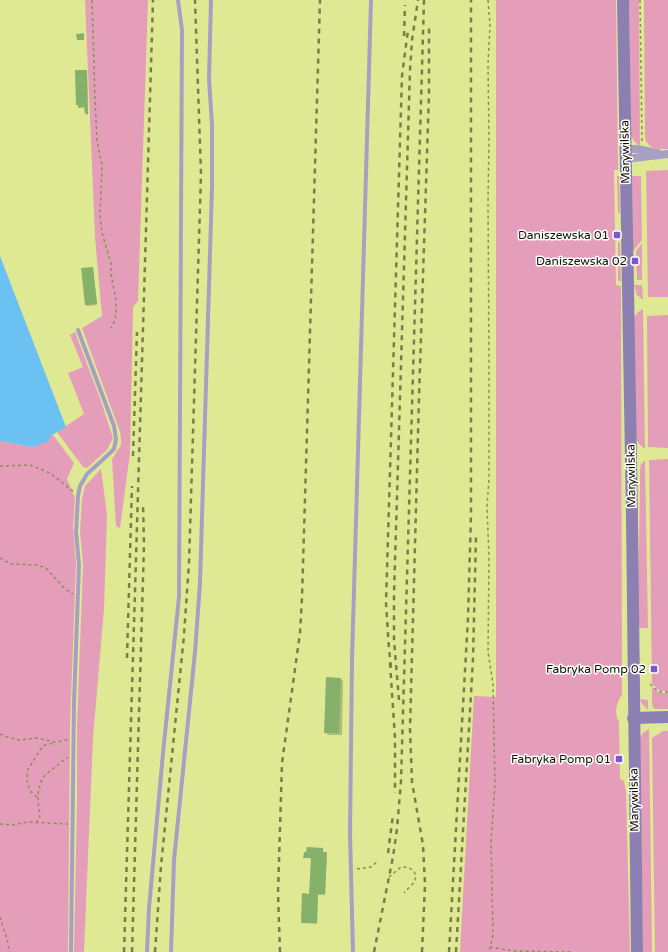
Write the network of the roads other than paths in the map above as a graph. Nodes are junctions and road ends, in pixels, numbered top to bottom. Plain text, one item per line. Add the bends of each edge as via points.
1 (178, 0) edge
2 (211, 0) edge
3 (371, 0) edge
4 (623, 0) edge
5 (625, 154) junction
6 (665, 154) edge
7 (78, 330) dead end
8 (668, 717) edge
9 (633, 718) junction
10 (71, 952) edge
11 (148, 952) edge
12 (171, 952) edge
13 (353, 952) edge
14 (637, 952) edge

1 - 11 lane via 182,30 179,597 149,908
2 - 12 lane via 209,79 212,187 200,583 192,690 174,860
3 - 13 lane via 352,660 350,834
4 - 5 main road, Marywilska
5 - 6 street via 637,149
5 - 9 main road, Marywilska
7 - 10 lane via 116,439 110,453 87,474 78,496 76,532 79,565 73,739
8 - 9 main road
9 - 14 main road, Marywilska

